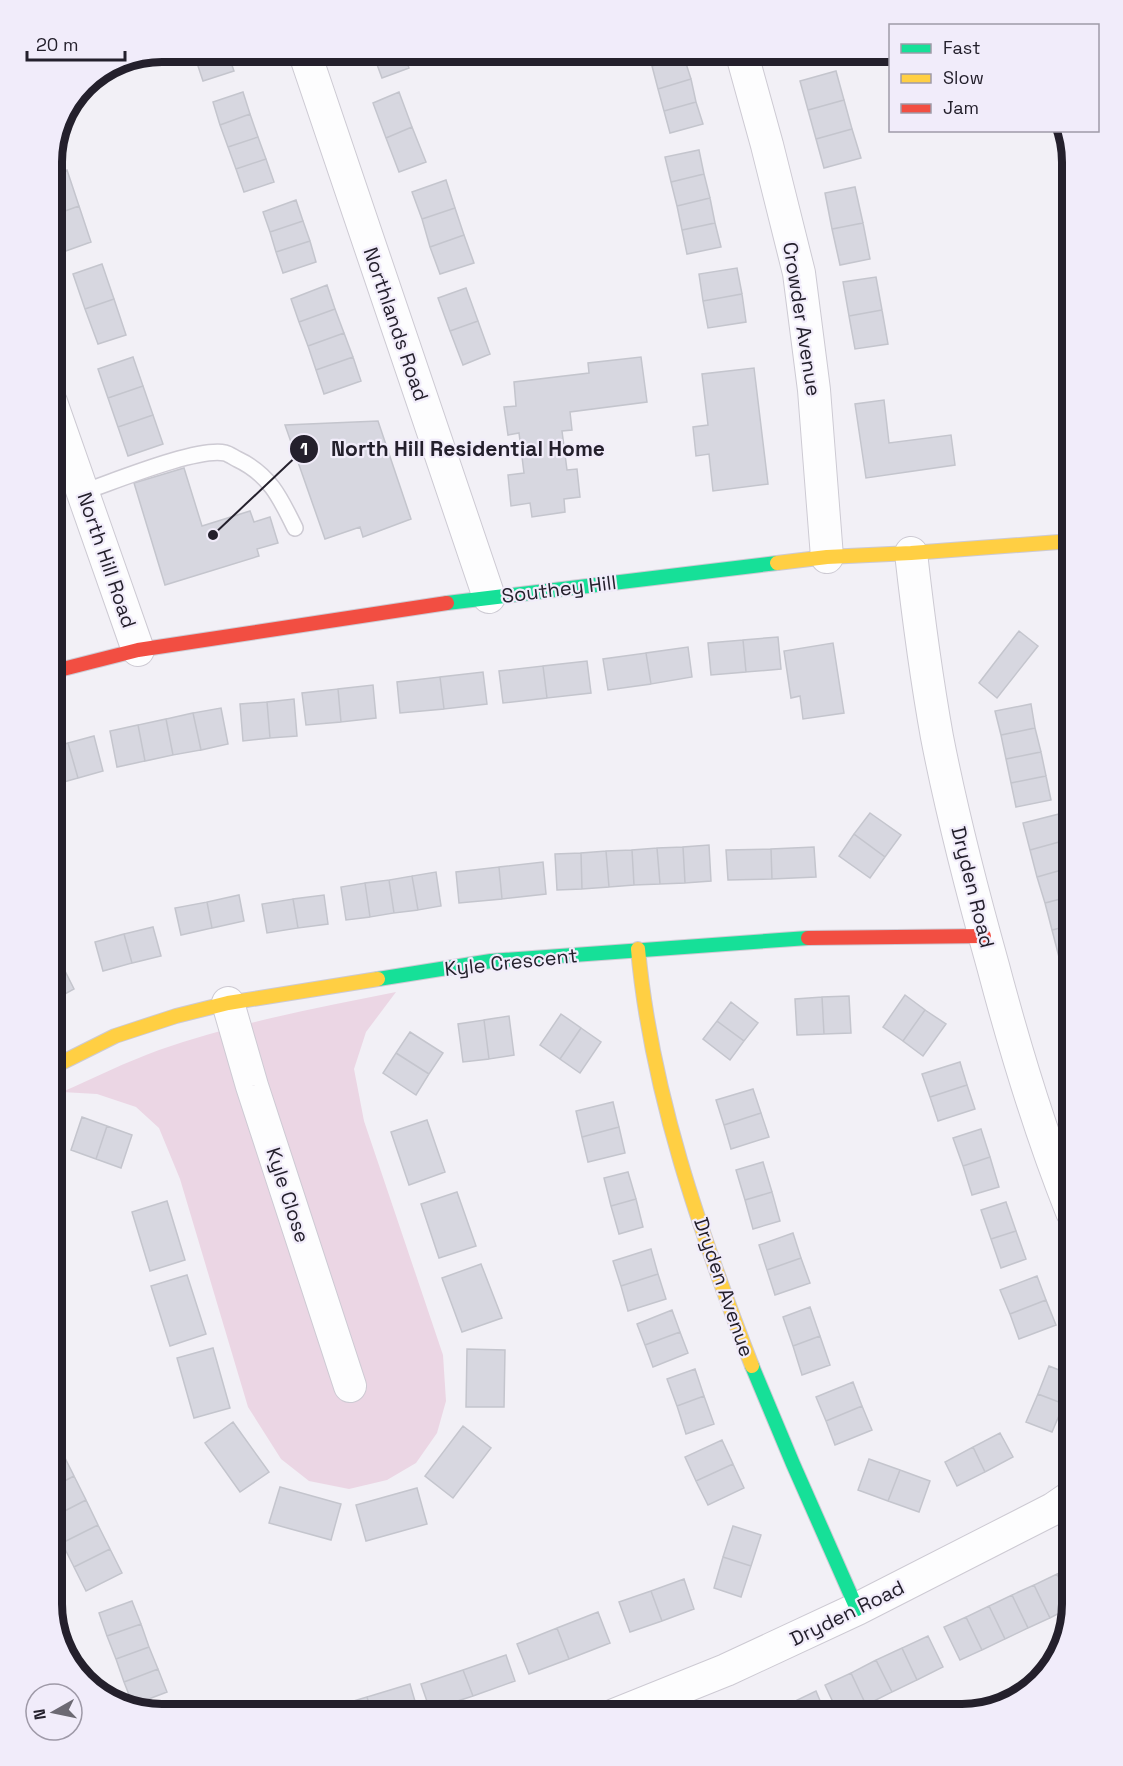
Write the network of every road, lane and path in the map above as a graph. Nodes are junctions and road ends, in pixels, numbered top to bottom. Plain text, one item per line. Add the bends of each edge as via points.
1 (308, 62) edge
2 (744, 62) edge
3 (62, 433) edge
4 (83, 492) junction
5 (295, 528) dead end
6 (1062, 538) edge
7 (910, 553) junction
8 (827, 557) junction
9 (489, 597) junction
10 (138, 650) junction
11 (62, 669) edge
12 (984, 936) junction
13 (638, 949) junction
14 (228, 1003) junction
15 (62, 1062) edge
16 (1062, 1188) edge
17 (350, 1386) dead end
18 (1062, 1503) edge
19 (856, 1610) junction
20 (642, 1704) edge

1 - 9 street, Northlands Road
2 - 8 street, Crowder Avenue via 799,273 814,390
3 - 4 street, North Hill Road
4 - 5 lane via 179,459 225,453 265,477
4 - 10 street, North Hill Road
6 - 7 street, Southey Hill
7 - 8 street, Southey Hill
7 - 12 street, Dryden Road via 938,739
8 - 9 street, Southey Hill
9 - 10 street, Southey Hill
10 - 11 street, Southey Hill
12 - 13 street, Kyle Crescent via 792,938
12 - 16 street, Dryden Road via 1012,1037
13 - 14 street, Kyle Crescent via 491,961
13 - 19 street, Dryden Avenue via 645,1010 674,1138 711,1255 751,1365
14 - 15 street, Kyle Crescent via 115,1036
14 - 17 street, Kyle Close
18 - 19 street, Dryden Road
19 - 20 street, Dryden Road via 726,1671

